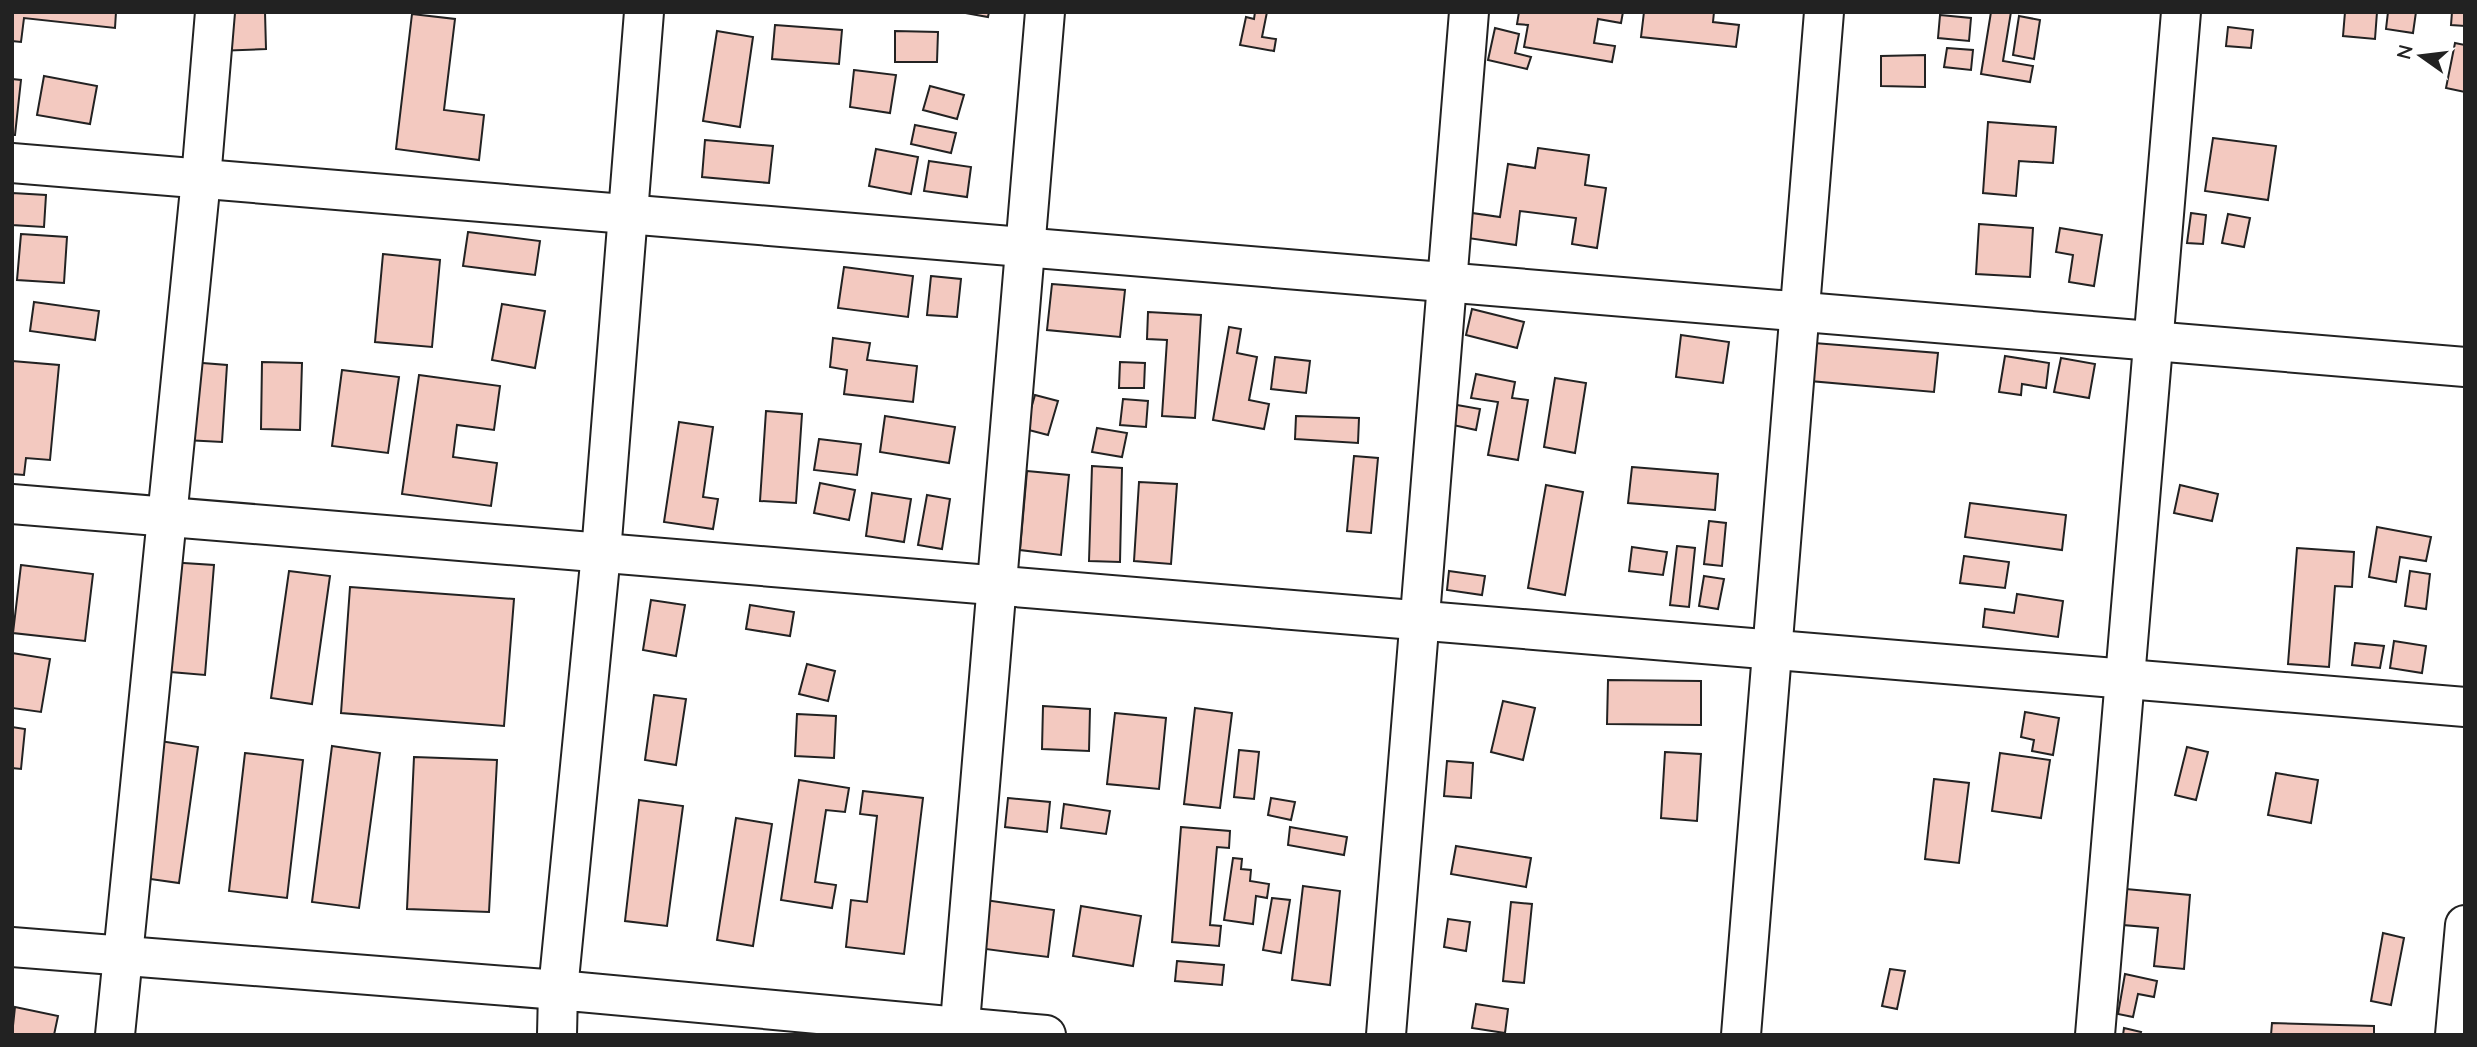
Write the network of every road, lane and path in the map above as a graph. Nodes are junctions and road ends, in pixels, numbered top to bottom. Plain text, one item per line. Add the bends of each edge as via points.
1 (215, 12) edge
2 (644, 12) edge
3 (1045, 12) edge
4 (1469, 12) edge
5 (1824, 12) edge
6 (2181, 12) edge
7 (12, 163) edge
8 (201, 179) junction
9 (627, 215) junction
10 (1025, 247) junction
11 (1447, 283) junction
12 (1800, 312) junction
13 (2153, 341) junction
14 (2465, 367) edge
15 (12, 504) edge
16 (168, 518) junction
17 (601, 553) junction
18 (996, 586) junction
19 (1419, 620) junction
20 (1772, 649) junction
21 (2125, 678) junction
22 (2465, 706) edge
23 (2465, 925) edge
24 (12, 947) edge
25 (121, 955) junction
26 (558, 990) junction
27 (959, 1031) edge
28 (115, 1035) edge
29 (557, 1035) edge
30 (1046, 1035) edge
31 (1386, 1035) edge
32 (1741, 1035) edge
33 (2095, 1035) edge
34 (2455, 1035) edge

1 - 8 street
2 - 9 street
3 - 10 street
4 - 11 street
5 - 12 street
6 - 13 street
7 - 8 street
8 - 9 street
8 - 16 street
9 - 10 street
9 - 17 street
10 - 11 street
10 - 18 street
11 - 12 street
11 - 19 street
12 - 13 street
12 - 20 street
13 - 14 street
13 - 21 street
15 - 16 street
16 - 17 street
16 - 25 street
17 - 18 street
17 - 26 street
18 - 19 street
18 - 27 street
19 - 20 street
19 - 31 street
20 - 21 street
20 - 32 street
21 - 22 street
21 - 33 street
23 - 34 street
24 - 25 street
25 - 26 street
25 - 28 street
26 - 27 street
26 - 29 street
27 - 30 street

